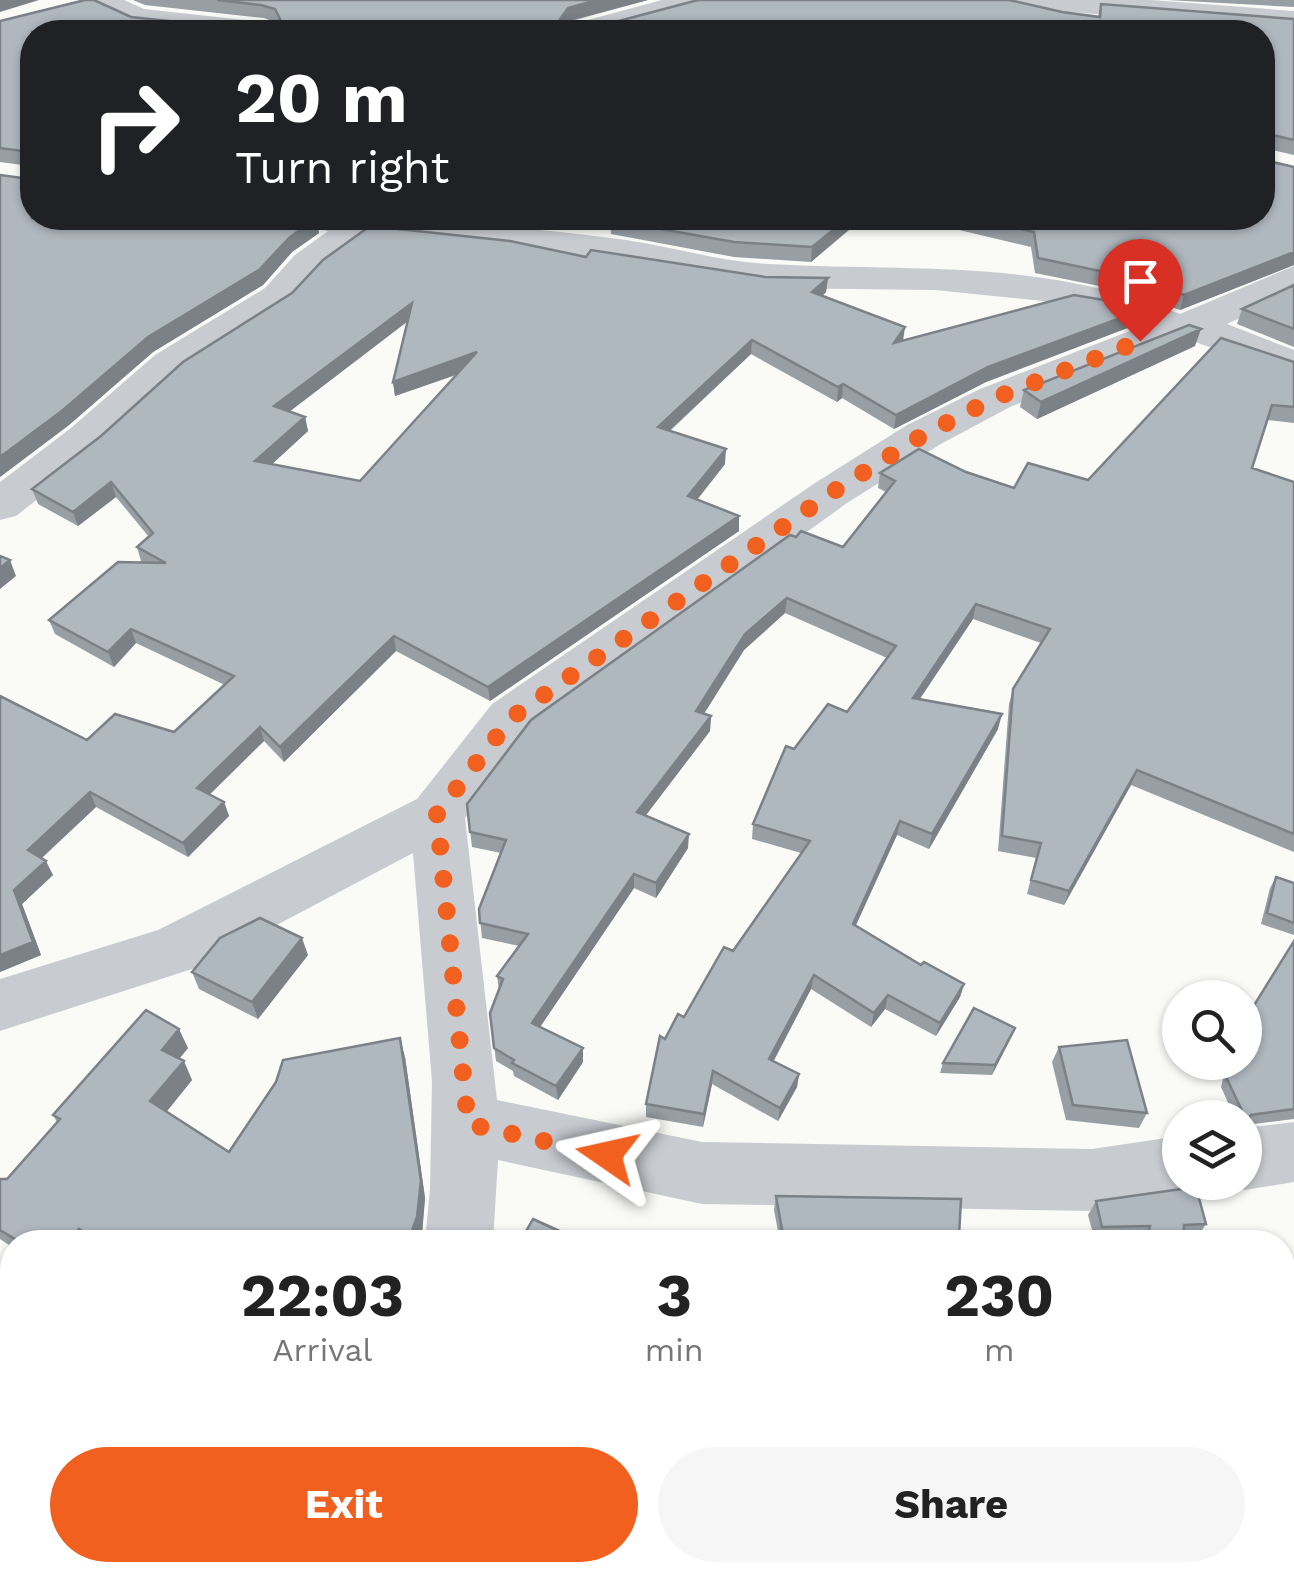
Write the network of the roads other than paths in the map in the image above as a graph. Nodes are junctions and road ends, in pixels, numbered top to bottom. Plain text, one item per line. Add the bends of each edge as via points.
1 (104, 0) edge
2 (698, 0) edge
3 (1029, 0) edge
4 (1072, 10) edge
5 (158, 20) edge
6 (617, 20) edge
7 (1124, 20) edge
8 (1294, 20) edge
9 (354, 230) edge
10 (427, 230) edge
11 (1294, 278) edge
12 (1184, 326) junction
13 (1294, 364) edge
14 (0, 505) edge
15 (437, 814) junction
16 (0, 1005) edge
17 (468, 1124) junction
18 (1294, 1152) edge
19 (1262, 1156) edge
20 (1162, 1170) edge
21 (461, 1230) edge

1 - 5 street via 121,12
2 - 6 street
3 - 4 street
4 - 7 street
4 - 8 street
9 - 14 street via 278,296 170,364
10 - 12 street via 627,252 766,276 934,278 1044,290 1110,301
11 - 12 street
12 - 13 street
12 - 15 street via 995,398 831,493 511,718
15 - 16 street via 174,950
15 - 17 street
17 - 20 street via 702,1173 1092,1180
17 - 21 street
18 - 19 street

